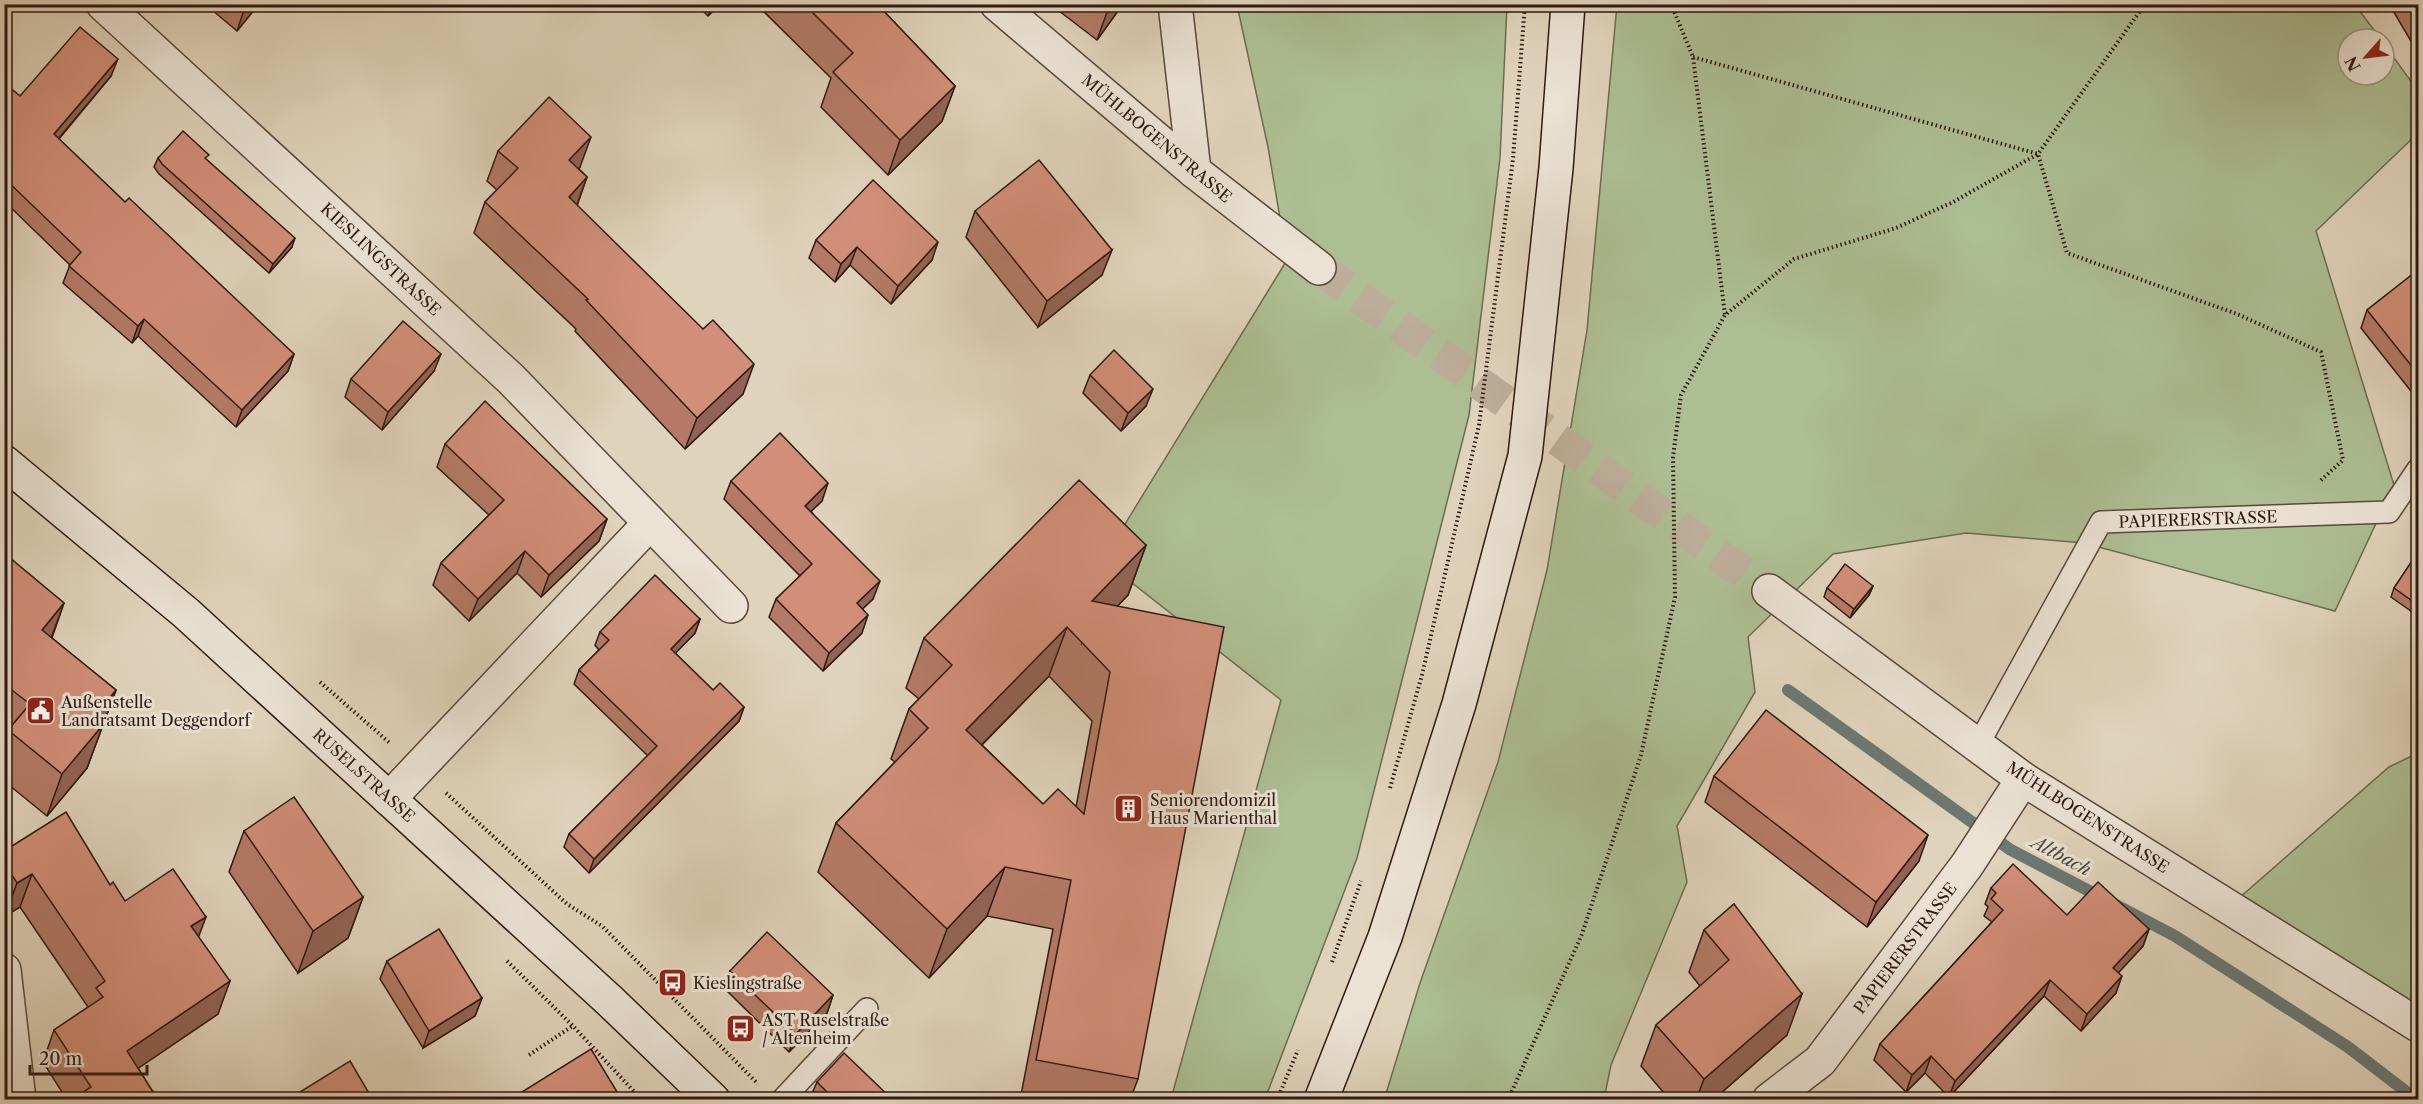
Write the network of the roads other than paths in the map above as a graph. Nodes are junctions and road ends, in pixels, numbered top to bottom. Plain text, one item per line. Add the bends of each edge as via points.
1 (103, 4) edge
2 (997, 4) edge
3 (1175, 4) edge
4 (1568, 4) edge
5 (1194, 171) junction
6 (1319, 268) tunnel mouth
7 (4, 462) edge
8 (2418, 469) edge
9 (649, 524) junction
10 (1769, 591) tunnel mouth
11 (731, 606) dead end
12 (1978, 744) junction
13 (2023, 779) junction
14 (389, 798) junction
15 (4, 970) edge
16 (867, 1009) dead end
17 (2418, 1024) edge
18 (774, 1095) edge
19 (20, 1100) edge
20 (713, 1100) edge
21 (1321, 1100) edge
22 (1769, 1100) edge

1 - 9 street, KIESLINGSTRASSE via 511,380
2 - 5 street, MÜHLBOGENSTRASSE
3 - 5 street
4 - 21 street via 1556,168 1525,456 1459,704 1392,915
5 - 6 street, MÜHLBOGENSTRASSE
7 - 14 street, RUSELSTRASSE via 186,613
8 - 12 lane, PAPIERERSTRASSE via 2389,512 2101,522
9 - 11 street, KIESLINGSTRASSE
9 - 14 street
10 - 12 street, MÜHLBOGENSTRASSE
12 - 13 street, MÜHLBOGENSTRASSE
13 - 17 street, MÜHLBOGENSTRASSE
13 - 22 street, PAPIERERSTRASSE via 1967,865 1820,1061
14 - 20 street, RUSELSTRASSE
15 - 19 street
16 - 18 lane

